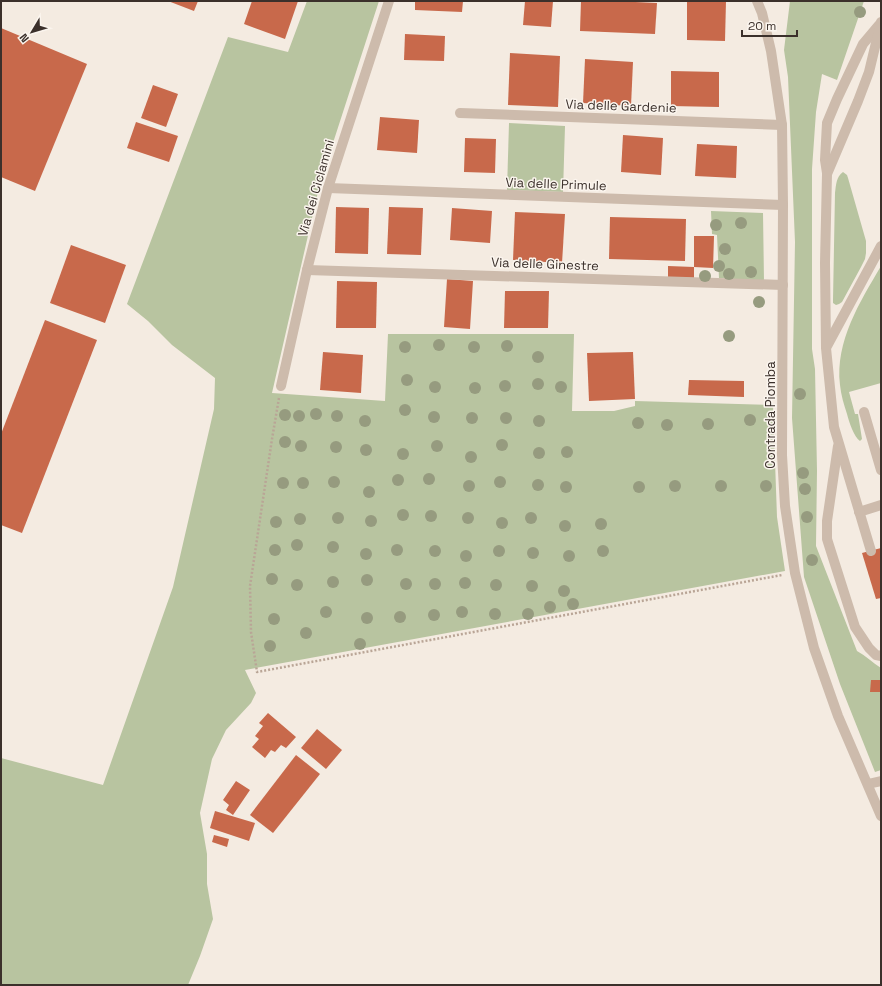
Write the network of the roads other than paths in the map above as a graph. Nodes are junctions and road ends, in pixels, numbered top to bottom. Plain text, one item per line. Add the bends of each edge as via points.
1 (390, 1) edge
2 (757, 1) edge
3 (881, 23) edge
4 (460, 113) dead end
5 (782, 126) junction
6 (827, 174) junction
7 (328, 188) junction
8 (783, 205) junction
9 (881, 246) edge
10 (307, 270) junction
11 (783, 285) junction
12 (826, 348) junction
13 (281, 386) road end
14 (864, 412) dead end
15 (839, 443) junction
16 (881, 470) edge
17 (881, 506) edge
18 (859, 512) junction
19 (871, 551) dead end
20 (881, 656) edge
21 (881, 781) edge
22 (868, 784) junction
23 (881, 816) edge

1 - 7 street, Via dei Ciclamini
2 - 5 street, Contrada Piomba via 771,51
3 - 6 street via 869,72
3 - 6 street via 863,44 827,123
4 - 5 street, Via delle Gardenie
5 - 8 street, Contrada Piomba
6 - 12 street
7 - 8 street, Via delle Primule
7 - 10 street, Via dei Ciclamini
8 - 11 street, Contrada Piomba
9 - 12 street
10 - 11 street, Via delle Ginestre
10 - 13 street, Via dei Ciclamini
11 - 22 street, Contrada Piomba via 782,455 795,573 814,648 838,716
12 - 15 street via 834,427
14 - 16 street
15 - 18 street
15 - 20 street via 827,521 827,539 855,627 869,648
17 - 18 street
18 - 19 street
21 - 22 street
22 - 23 street, Contrada Piomba

